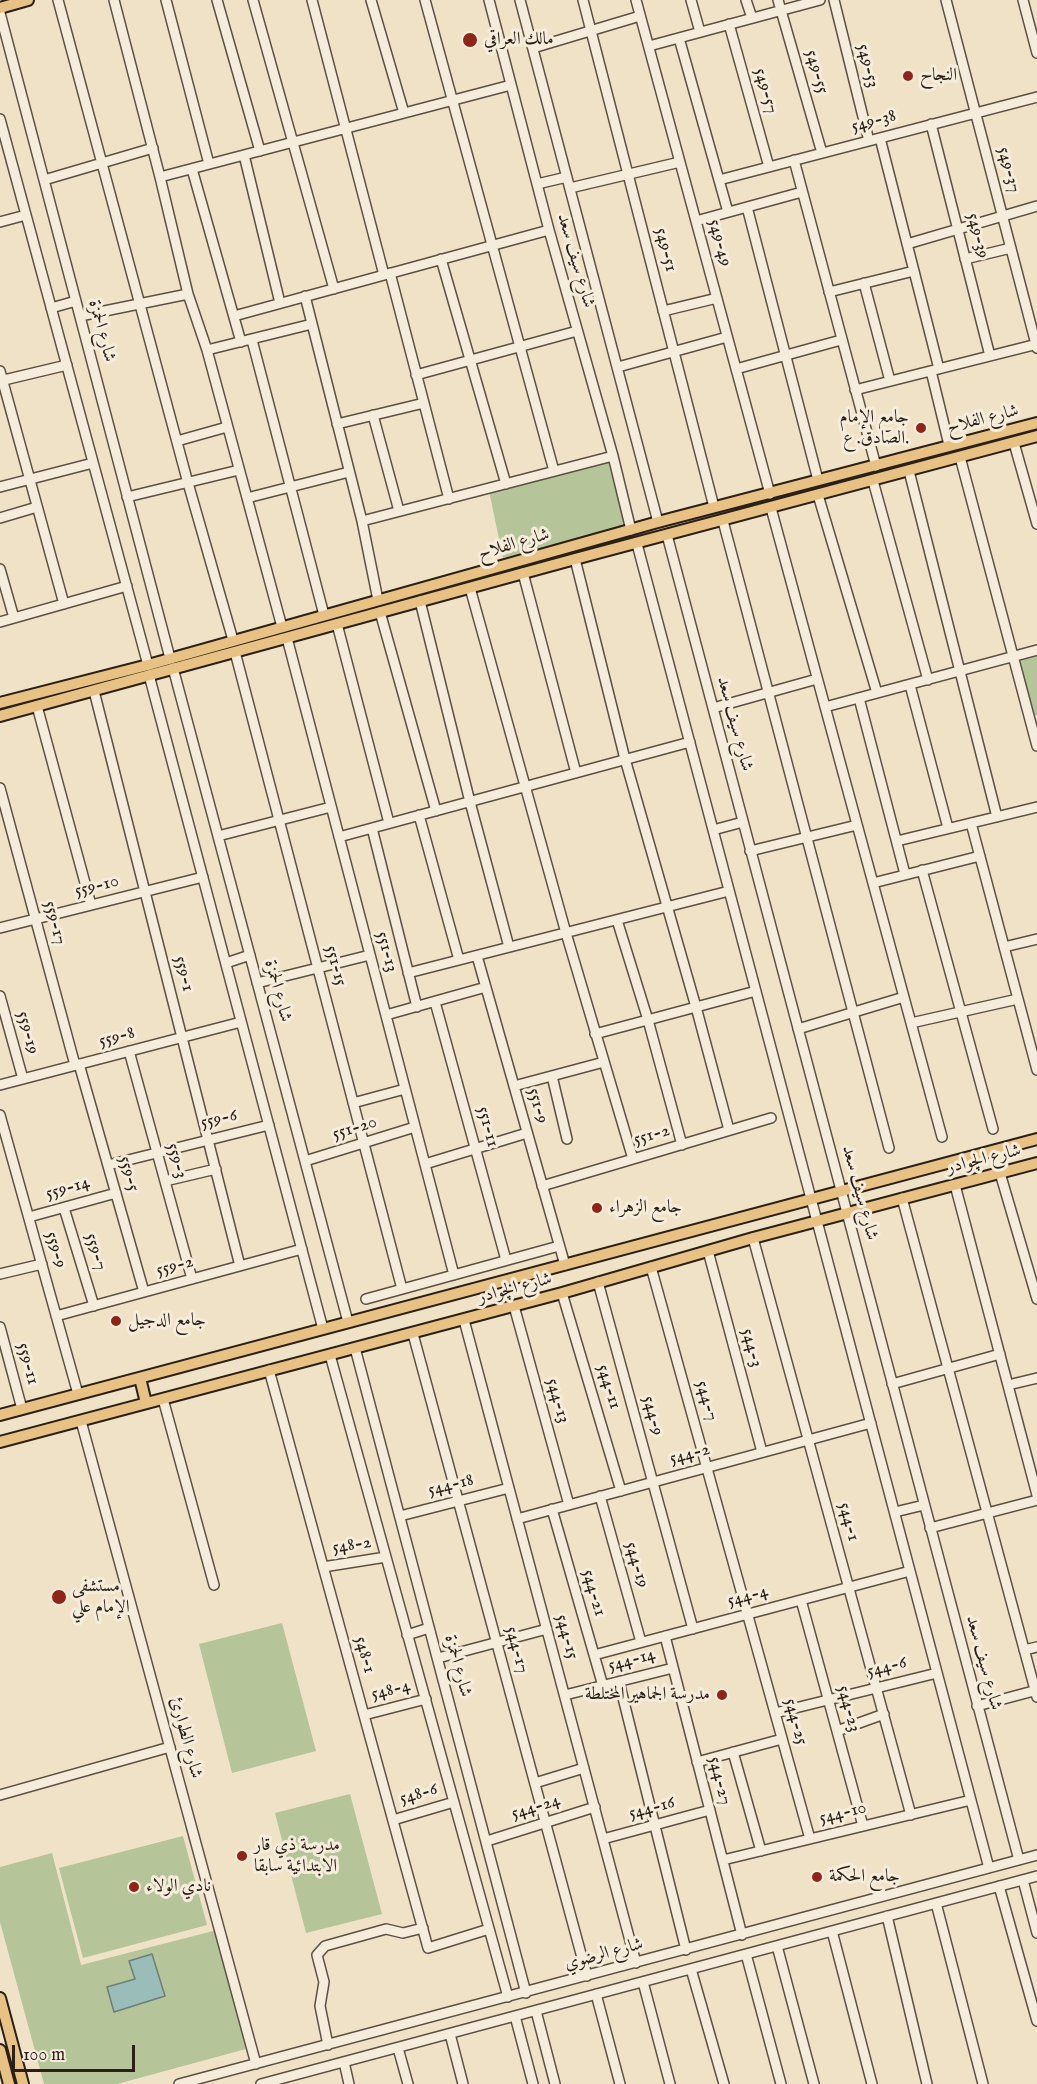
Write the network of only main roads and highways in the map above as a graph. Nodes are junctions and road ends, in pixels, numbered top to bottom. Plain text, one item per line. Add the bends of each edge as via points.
1 (28, 0) edge
2 (0, 10) edge
3 (1037, 423) edge
4 (1037, 436) edge
5 (172, 663) junction
6 (149, 670) junction
7 (0, 703) edge
8 (0, 716) edge
9 (1037, 1139) edge
10 (1037, 1163) edge
11 (140, 1378) junction
12 (146, 1403) junction
13 (0, 1415) edge
14 (0, 1442) edge
15 (0, 1998) edge
16 (0, 2050) edge
17 (9, 2084) edge
18 (23, 2084) edge

1 - 2 main road
3 - 5 main road, شارع الفلاح via 658,522 233,640
4 - 5 main road, شارع الفلاح via 235,652
5 - 6 main road, شارع الفلاح
6 - 7 main road, شارع الفلاح
6 - 8 main road, شارع الفلاح via 94,691
9 - 11 main road, شارع الچوادر
10 - 12 main road, شارع الچوادر
11 - 12 main road
11 - 13 main road, شارع الچوادر
12 - 14 main road, شارع الچوادر
15 - 18 main road
16 - 17 main road

